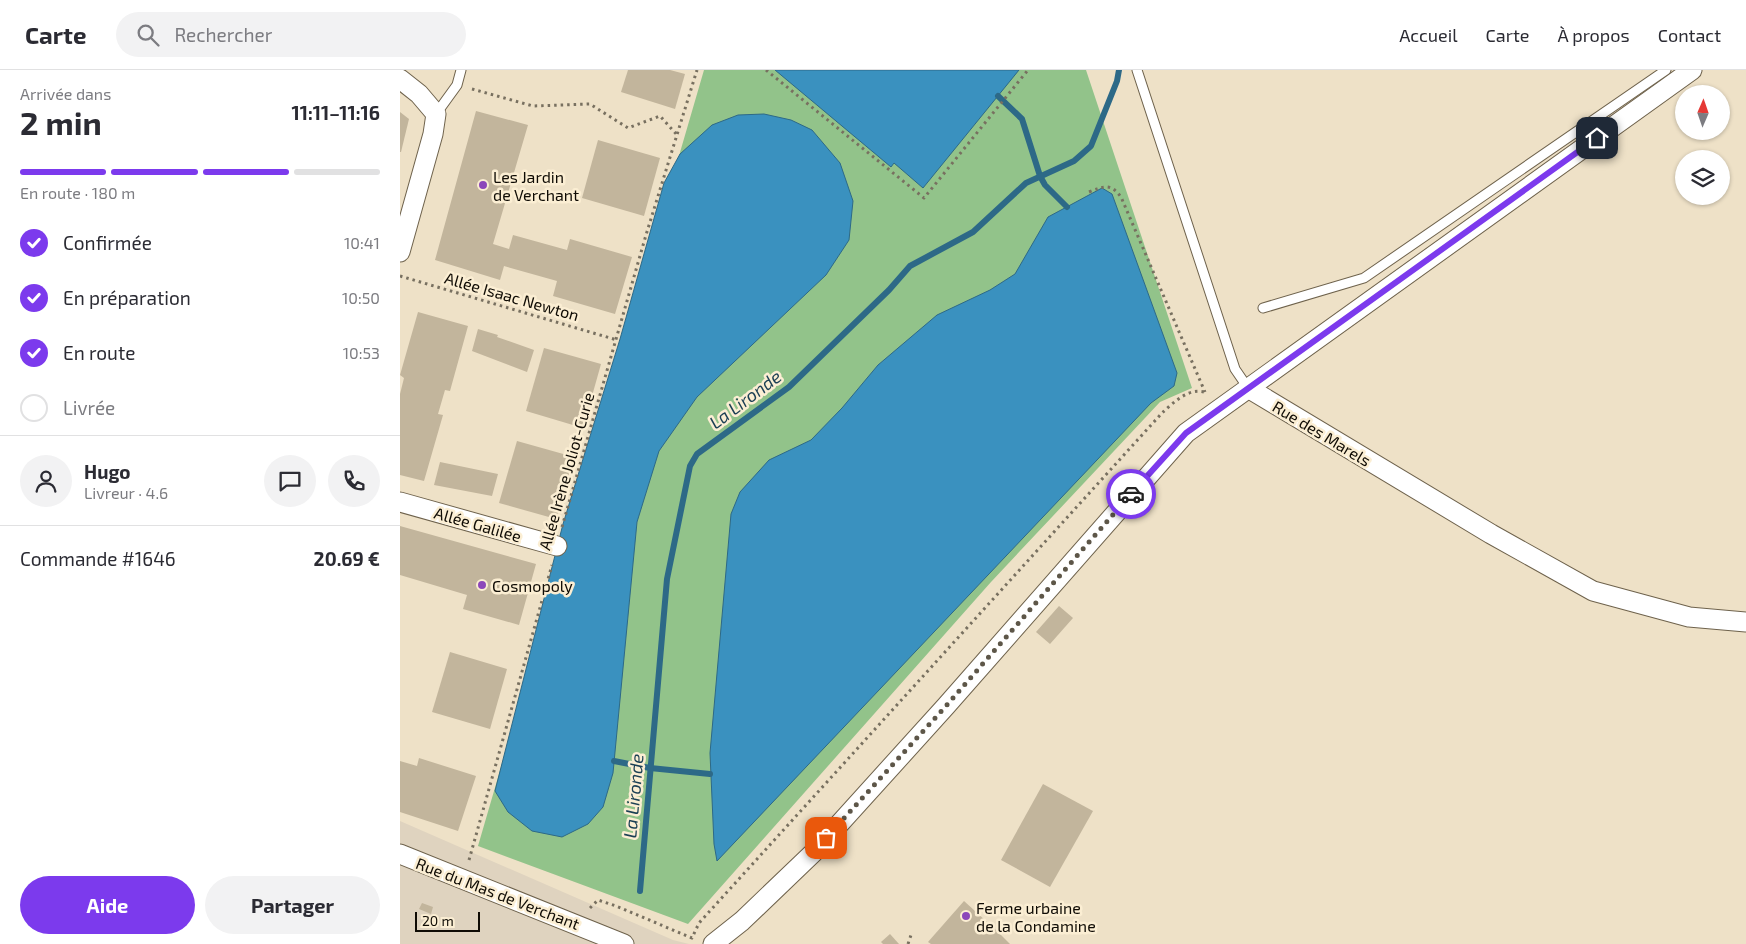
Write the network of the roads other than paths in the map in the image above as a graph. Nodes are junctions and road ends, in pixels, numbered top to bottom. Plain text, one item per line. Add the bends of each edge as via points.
1 (461, 70) edge
2 (1137, 70) edge
3 (1666, 70) edge
4 (1692, 70) edge
5 (400, 79) edge
6 (436, 114) junction
7 (400, 252) edge
8 (1263, 308) dead end
9 (1248, 388) junction
10 (400, 502) edge
11 (557, 546) road end
12 (1746, 622) edge
13 (400, 854) edge
14 (624, 944) edge
15 (713, 944) edge

1 - 6 lane via 457,85
2 - 9 lane via 1234,369
3 - 8 lane via 1364,278
4 - 9 street
5 - 6 street
6 - 7 street
9 - 12 street, Rue des Marels via 1491,534 1593,591 1689,617
9 - 15 street via 1186,433 813,853 742,921
10 - 11 street, Allée Galilée
13 - 14 street, Rue du Mas de Verchant

